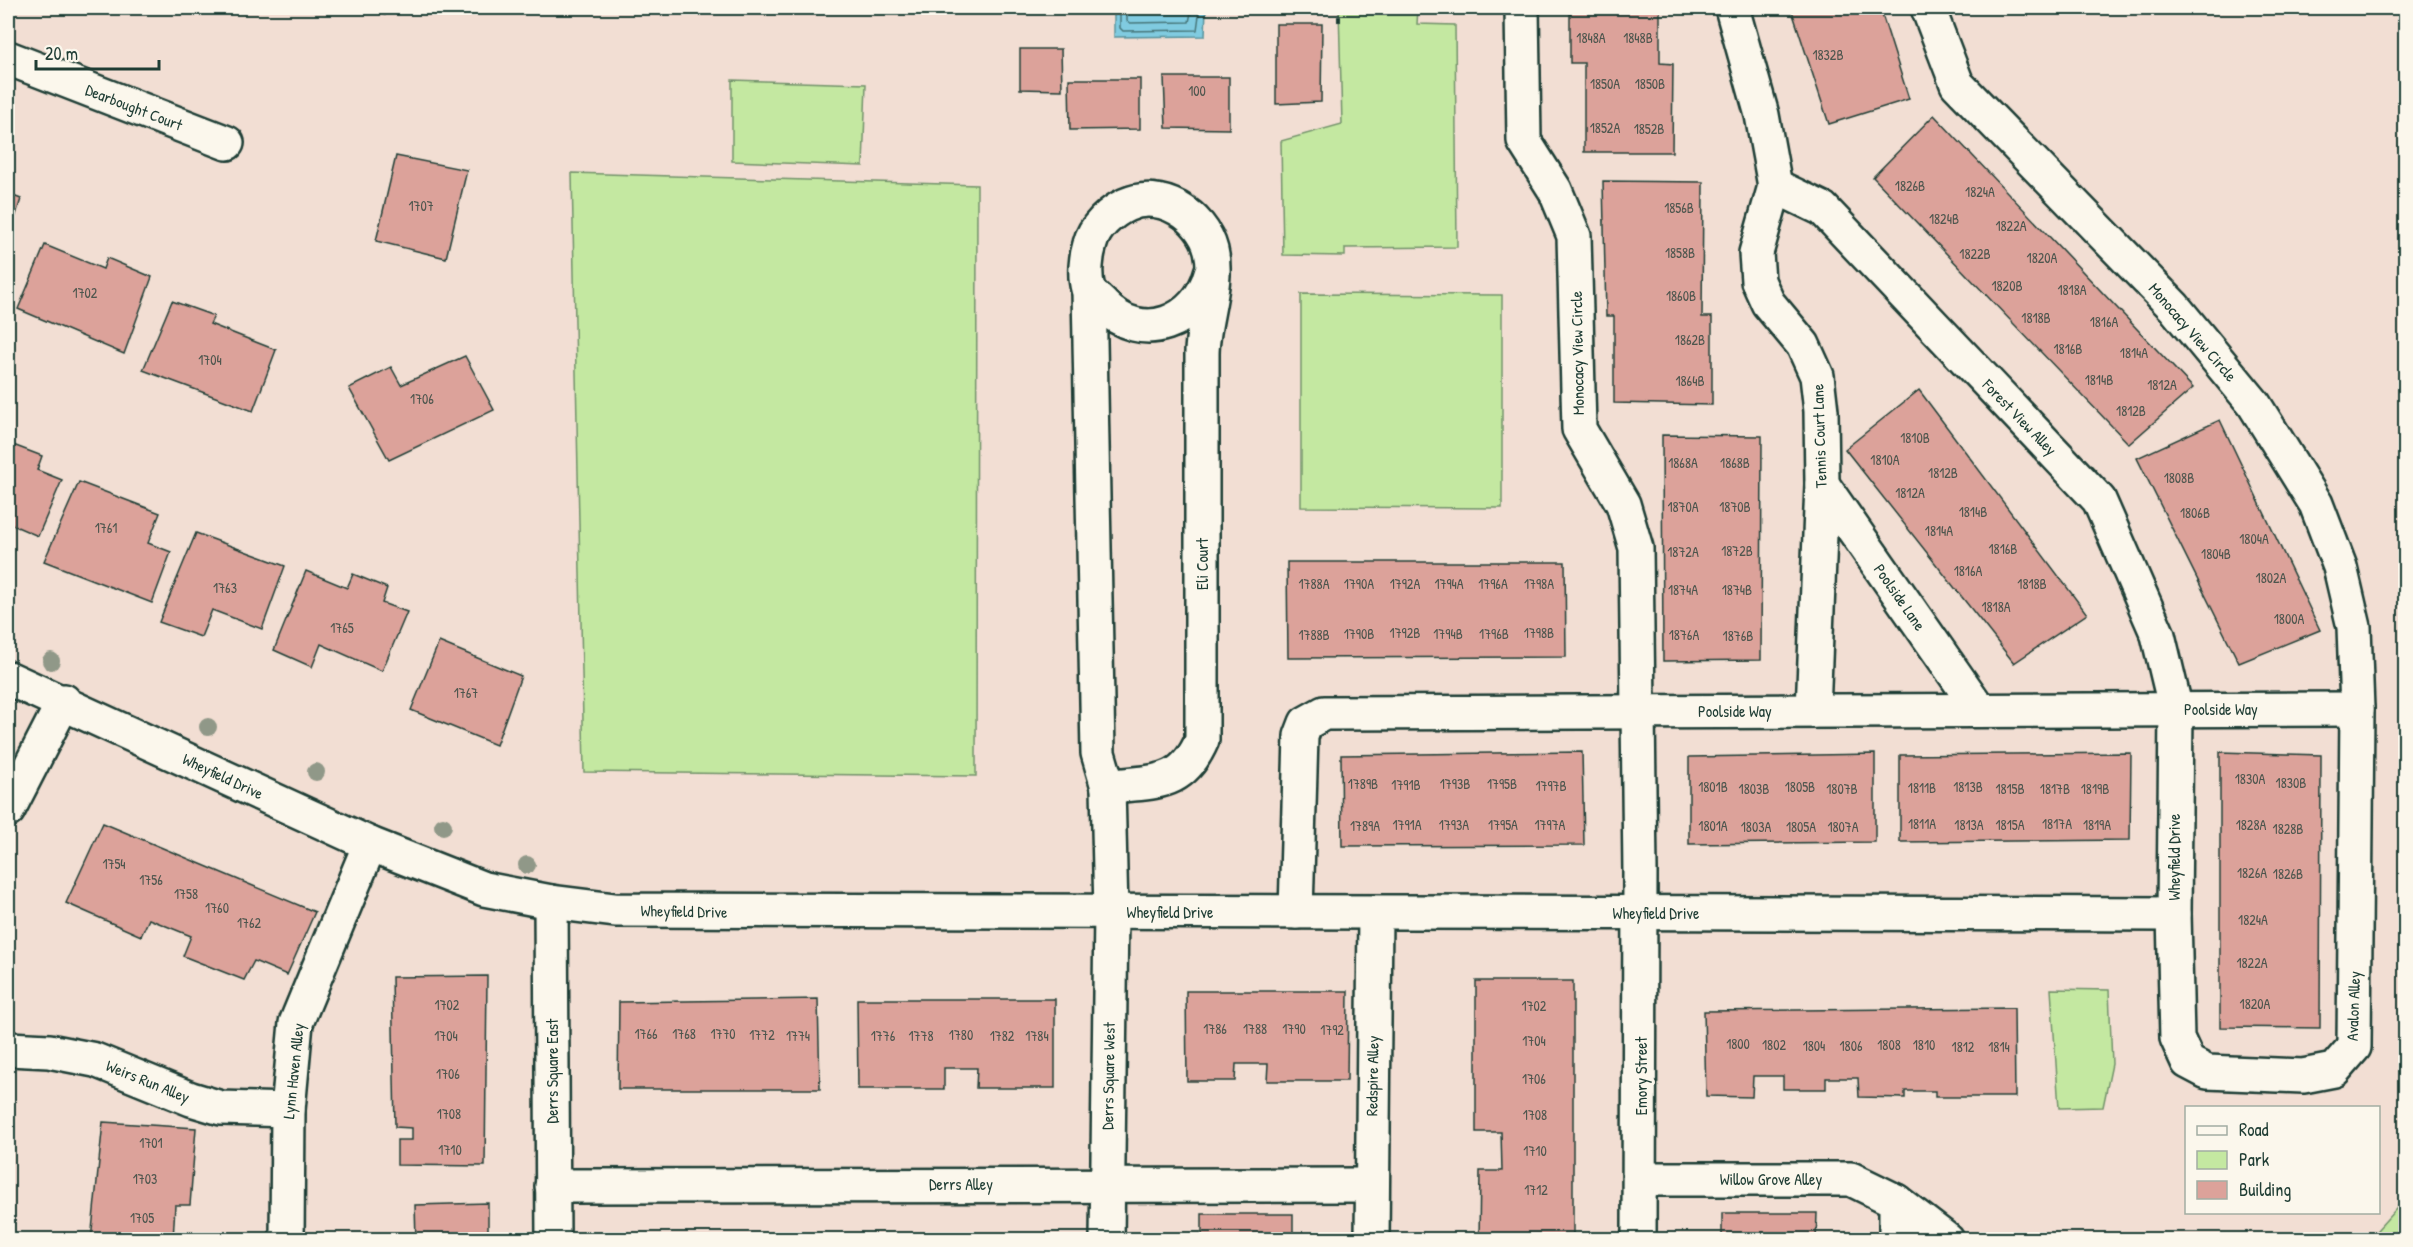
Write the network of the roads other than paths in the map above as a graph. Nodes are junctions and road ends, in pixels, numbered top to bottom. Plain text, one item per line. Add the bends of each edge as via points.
1 (1522, 8) edge
2 (1732, 8) edge
3 (1928, 8) edge
4 (8, 58) edge
5 (227, 143) dead end
6 (1775, 186) junction
7 (1211, 273) junction
8 (1089, 290) junction
9 (1821, 484) junction
10 (8, 678) edge
11 (64, 701) junction
12 (1979, 709) junction
13 (2357, 709) junction
14 (2176, 710) junction
15 (1813, 711) junction
16 (1638, 712) junction
17 (1107, 787) junction
18 (8, 810) edge
19 (370, 844) junction
20 (551, 902) junction
21 (1111, 912) junction
22 (1296, 912) junction
23 (1375, 913) junction
24 (1640, 913) junction
25 (2174, 915) junction
26 (8, 1049) edge
27 (288, 1110) junction
28 (1641, 1179) junction
29 (1106, 1184) junction
30 (1370, 1185) junction
31 (552, 1186) junction
32 (1896, 1201) junction
33 (287, 1239) edge
34 (553, 1239) edge
35 (1107, 1239) edge
36 (1371, 1239) edge
37 (1639, 1239) edge
38 (1896, 1239) edge
39 (1947, 1239) edge

1 - 16 street, Monocacy View Circle via 1524,141 1555,190 1574,236 1579,429 1623,504 1636,548
2 - 6 street, Tennis Court Lane via 1762,115
3 - 13 street, Monocacy View Circle via 1957,84 2174,307 2254,404 2316,504 2340,567 2354,627
4 - 5 street, Dearbought Court
6 - 9 street, Tennis Court Lane via 1756,253 1758,281 1768,303 1803,345 1817,376
6 - 14 street, Forest View Alley via 1822,209 2098,500 2158,635
7 - 8 street, Eli Court via 1195,306 1177,320 1156,326 1134,324 1109,311
7 - 8 street, Eli Court via 1211,251 1203,230 1183,210 1148,201 1128,204 1108,215 1090,241 1086,262
7 - 17 street, Eli Court via 1202,350 1203,740 1193,761 1176,776
8 - 17 street, Eli Court via 1098,753
9 - 12 street, Poolside Lane
9 - 15 street, Tennis Court Lane
10 - 11 street, Wheyfield Drive
11 - 18 street
11 - 19 street, Wheyfield Drive
12 - 14 street, Poolside Way
12 - 15 street, Poolside Way
13 - 14 street, Poolside Way
13 - 25 street, Avalon Alley via 2354,1047 2334,1070 2303,1076 2207,1072 2188,1062 2177,1038
14 - 25 street, Wheyfield Drive
15 - 16 street, Poolside Way
16 - 22 street, Poolside Way via 1324,713 1306,723 1301,736
16 - 24 street, Monocacy View Circle
17 - 21 street, Eli Court
19 - 20 street, Wheyfield Drive via 484,889
19 - 27 street, Lynn Haven Alley via 296,1023
20 - 21 street, Wheyfield Drive via 615,910 697,912
20 - 31 street, Derrs Square East
21 - 22 street, Wheyfield Drive
21 - 29 street, Derrs Square West
22 - 23 street, Wheyfield Drive
23 - 24 street, Wheyfield Drive
23 - 30 street, Redspire Alley
24 - 25 street, Wheyfield Drive
24 - 28 street, Emory Street
26 - 27 street, Weirs Run Alley via 49,1051 95,1060 221,1108
27 - 33 street, Lynn Haven Alley
28 - 32 street, Willow Grove Alley via 1851,1179
28 - 37 street, Emory Street
29 - 30 street, Derrs Alley
29 - 31 street, Derrs Alley
29 - 35 street, Derrs Square West
30 - 36 street, Redspire Alley
31 - 34 street, Derrs Square East
32 - 38 street
32 - 39 street, Willow Grove Alley

